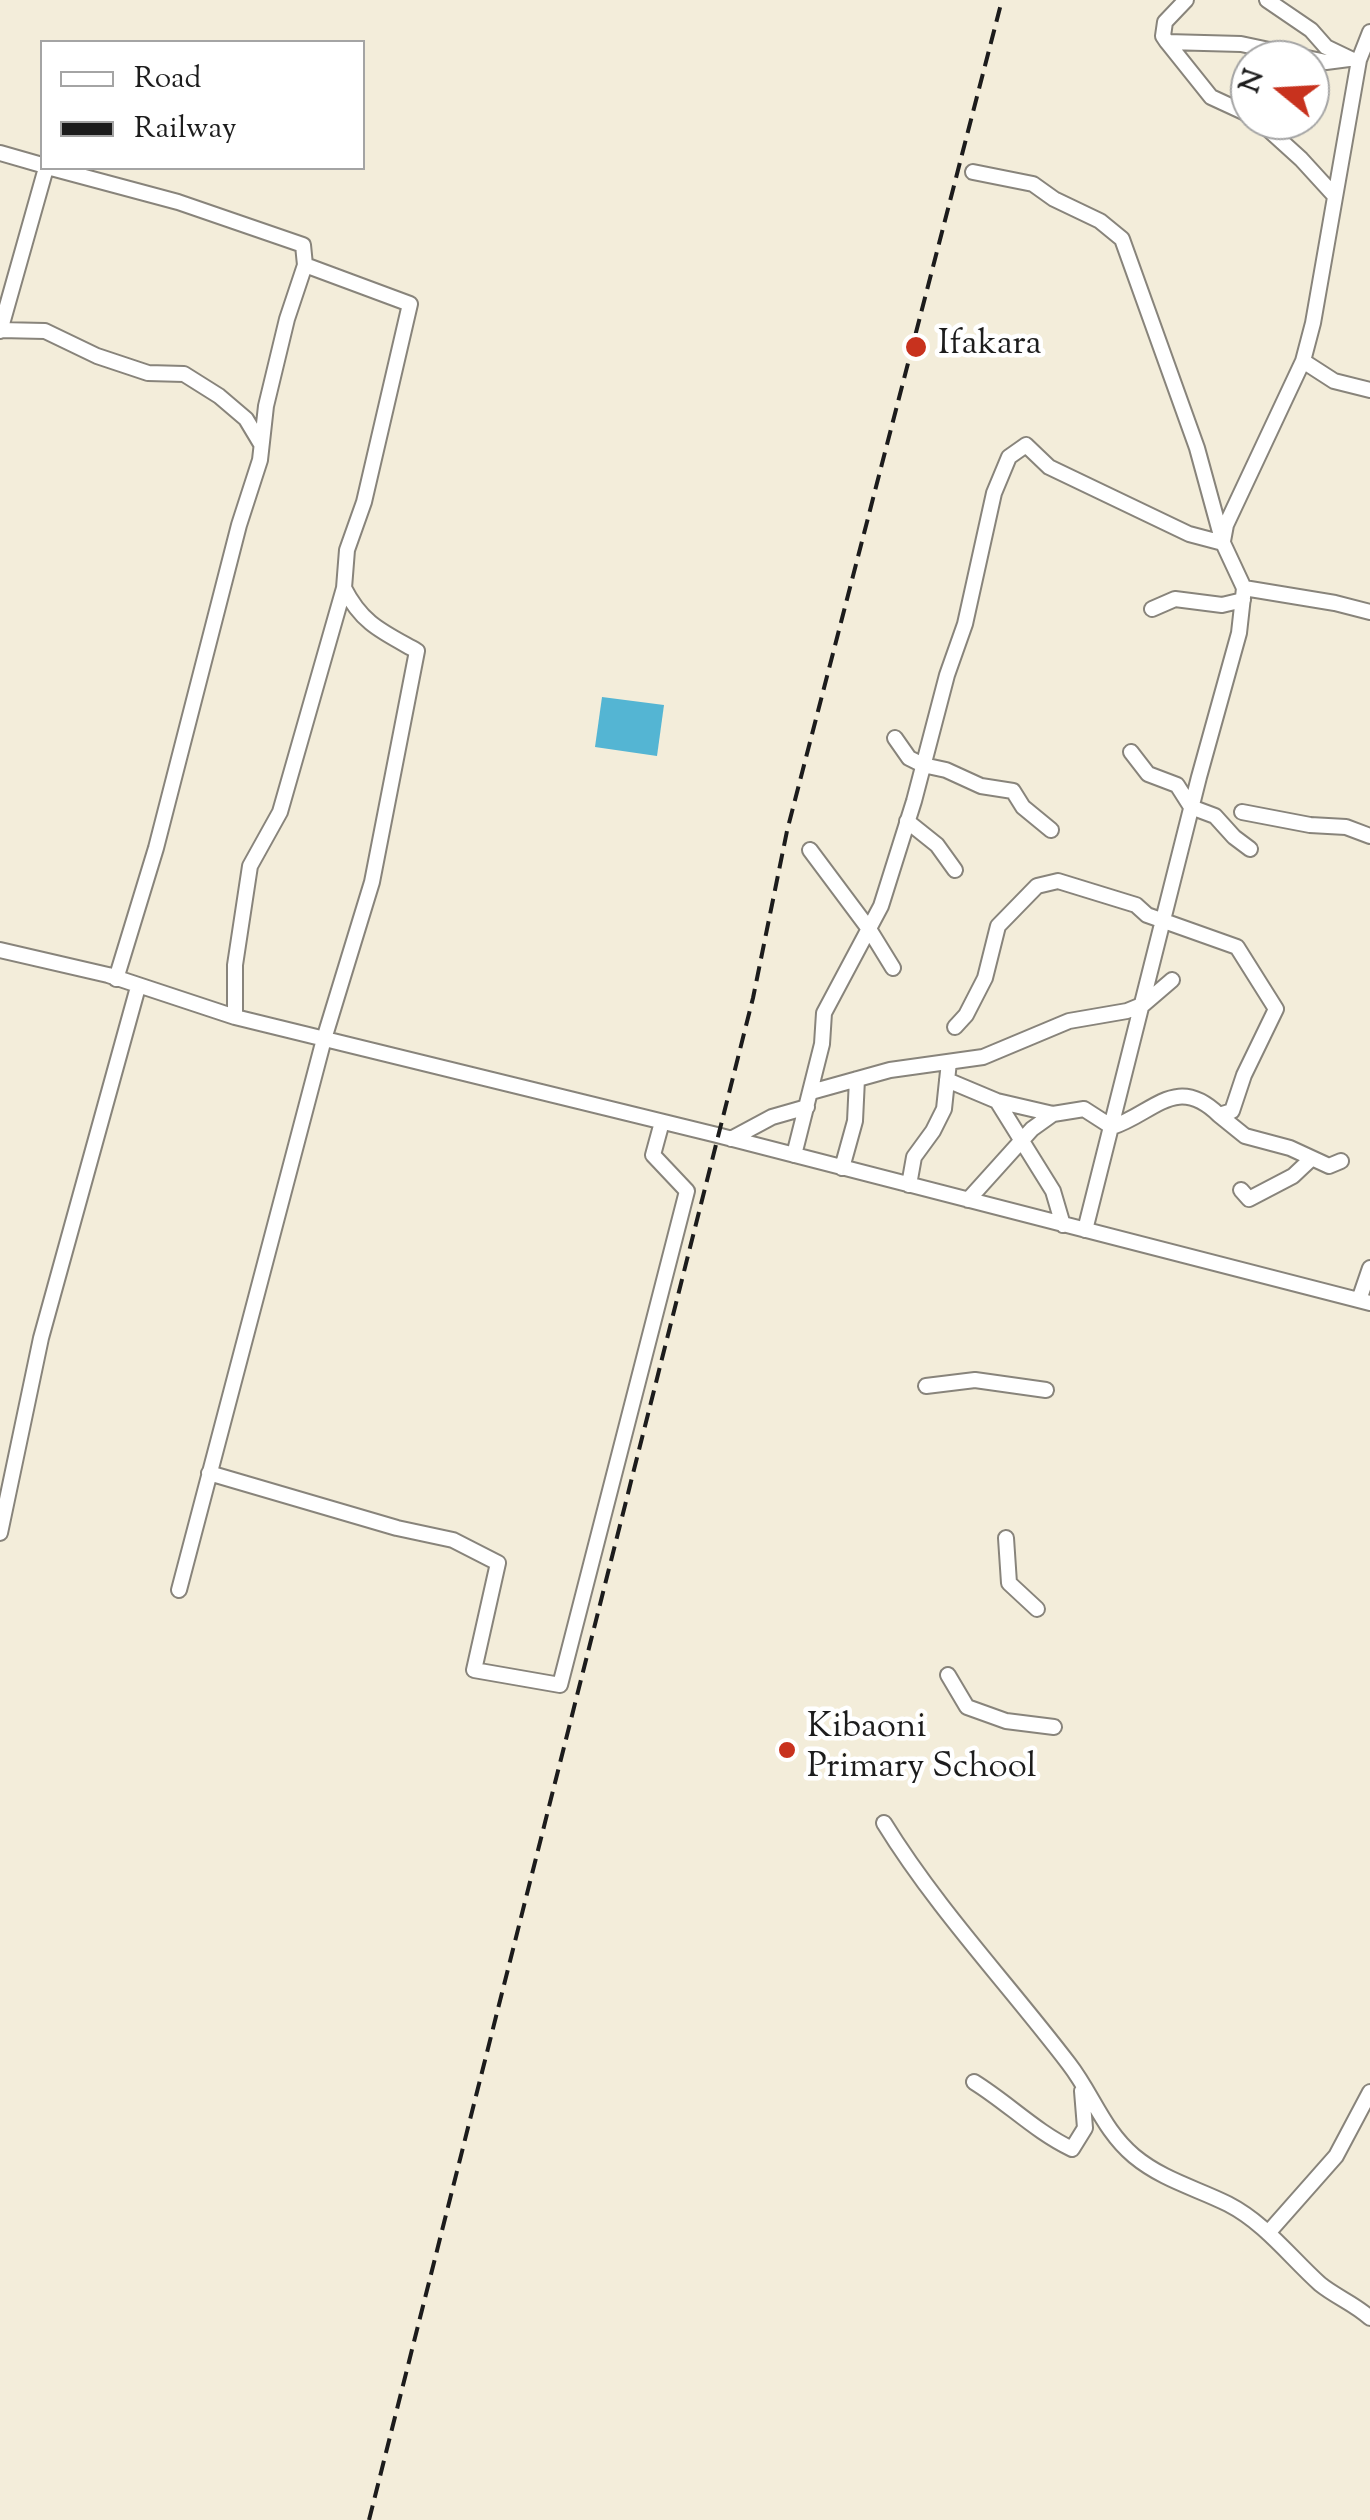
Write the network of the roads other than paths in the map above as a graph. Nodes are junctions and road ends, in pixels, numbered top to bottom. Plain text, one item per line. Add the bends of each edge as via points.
1 (1186, 0) edge
2 (1267, 0) edge
3 (1370, 32) edge
4 (1167, 42) junction
5 (1354, 59) junction
6 (1230, 106) edge
7 (1280, 140) edge
8 (0, 153) edge
9 (40, 165) edge
10 (46, 170) edge
11 (58, 170) edge
12 (974, 172) dead end
13 (1333, 194) junction
14 (305, 264) junction
15 (0, 330) edge
16 (1303, 361) junction
17 (1370, 390) edge
18 (262, 444) junction
19 (1223, 543) junction
20 (344, 588) junction
21 (1244, 594) junction
22 (1152, 609) dead end
23 (1370, 612) edge
24 (895, 738) dead end
25 (1131, 752) dead end
26 (923, 765) junction
27 (1192, 807) junction
28 (1242, 812) dead end
29 (907, 821) junction
30 (1051, 830) dead end
31 (1370, 836) edge
32 (1250, 849) dead end
33 (810, 850) dead end
34 (955, 870) dead end
35 (1164, 922) junction
36 (868, 929) junction
37 (0, 950) edge
38 (893, 968) dead end
39 (116, 980) junction
40 (1172, 980) dead end
41 (138, 986) junction
42 (1144, 1004) junction
43 (235, 1017) junction
44 (955, 1026) dead end
45 (324, 1039) junction
46 (949, 1062) junction
47 (857, 1079) junction
48 (946, 1080) junction
49 (809, 1100) junction
50 (997, 1101) junction
51 (1053, 1114) junction
52 (1219, 1115) junction
53 (662, 1122) junction
54 (1112, 1127) junction
55 (731, 1139) junction
56 (1020, 1141) junction
57 (794, 1155) junction
58 (1310, 1160) junction
59 (1341, 1161) dead end
60 (842, 1168) junction
61 (910, 1185) junction
62 (1241, 1190) dead end
63 (968, 1200) junction
64 (1063, 1225) junction
65 (1085, 1230) junction
66 (1370, 1268) edge
67 (1365, 1302) edge
68 (926, 1386) dead end
69 (1046, 1390) dead end
70 (209, 1473) junction
71 (0, 1533) edge
72 (1006, 1538) dead end
73 (179, 1590) dead end
74 (1037, 1608) dead end
75 (948, 1675) dead end
76 (1054, 1727) dead end
77 (884, 1822) dead end
78 (974, 2082) dead end
79 (1081, 2085) junction
80 (1370, 2092) edge
81 (1268, 2233) junction
82 (1370, 2318) edge

1 - 4 street via 1165,22
2 - 5 street via 1326,47
3 - 5 street
4 - 5 street via 1241,44 1326,62
4 - 6 street via 1212,97
5 - 13 street
7 - 13 street
8 - 9 street
10 - 15 street
11 - 14 street via 303,245
12 - 19 street via 1033,184 1122,239 1197,448
13 - 16 street
14 - 18 street
14 - 20 street via 410,304 347,550
15 - 18 street via 45,331 148,373 184,374 246,419
16 - 17 street via 1334,380
16 - 19 street
18 - 39 street
19 - 21 street
19 - 26 street via 1189,534 1049,467 1026,446 1009,457
20 - 43 street via 280,812 250,866 235,965
20 - 45 street via 370,624 417,651 372,882
21 - 22 street via 1222,605 1175,599
21 - 23 street
21 - 27 street
24 - 26 street
25 - 27 street via 1148,774 1178,785
26 - 29 street
26 - 30 street via 1013,791
27 - 32 street via 1215,816
27 - 35 street
28 - 31 street
29 - 34 street via 937,844
29 - 36 street
33 - 36 street
35 - 42 street
35 - 44 street via 1136,905 1058,881 1037,886 998,926 985,978
35 - 52 street via 1236,948 1276,1009 1232,1111
36 - 38 street
36 - 49 street via 824,1013
37 - 39 street
39 - 41 street
40 - 42 street
41 - 43 street
41 - 71 street via 41,1338
42 - 46 street via 1069,1021 983,1057
42 - 54 street
43 - 45 street
45 - 53 street
45 - 70 street
46 - 47 street
46 - 48 street
47 - 49 street
47 - 60 street via 855,1121
48 - 50 street
48 - 61 street via 944,1108 914,1157
49 - 55 street
49 - 57 street
50 - 51 street
50 - 56 street
51 - 54 street via 1084,1109
51 - 56 street
52 - 54 street via 1179,1095
52 - 58 street via 1246,1136
53 - 55 street
53 - 70 street via 654,1154 687,1191 560,1685 474,1670 498,1563 453,1540
54 - 65 street
55 - 57 street
56 - 63 street
56 - 64 street via 1052,1192
57 - 60 street
58 - 59 street via 1329,1166
58 - 62 street via 1249,1200
60 - 61 street
61 - 63 street
63 - 64 street
64 - 65 street
65 - 67 street
66 - 67 street
68 - 69 street via 975,1380
70 - 73 street
72 - 74 street via 1009,1584
75 - 76 street via 967,1707
77 - 79 street
78 - 79 street via 1072,2149 1085,2128
79 - 81 street via 1108,2131 1134,2156 1165,2178 1230,2205
80 - 81 street via 1336,2156
81 - 82 street via 1322,2285

